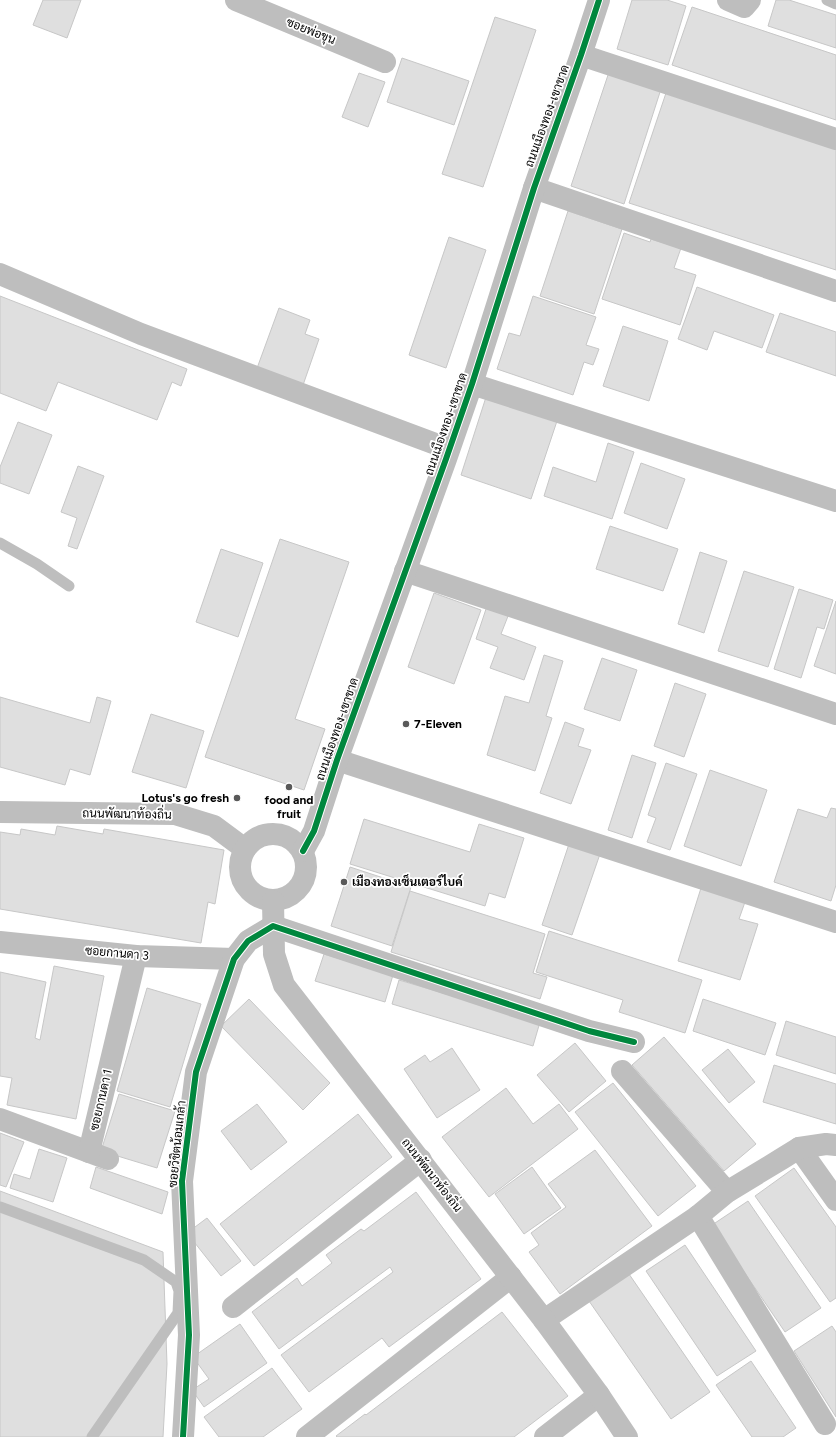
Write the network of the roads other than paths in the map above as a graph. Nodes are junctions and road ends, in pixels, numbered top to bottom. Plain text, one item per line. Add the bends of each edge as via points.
1 (236, 0) edge
2 (599, 0) edge
3 (728, 0) edge
4 (750, 0) edge
5 (827, 0) edge
6 (836, 4) edge
7 (581, 55) junction
8 (385, 62) dead end
9 (836, 139) edge
10 (534, 188) junction
11 (0, 274) edge
12 (836, 291) edge
13 (472, 384) junction
14 (449, 449) junction
15 (836, 501) edge
16 (0, 544) edge
17 (405, 571) junction
18 (69, 586) dead end
19 (836, 714) edge
20 (337, 760) junction
21 (0, 812) edge
22 (245, 849) junction
23 (303, 851) junction
24 (273, 900) junction
25 (836, 922) edge
26 (273, 926) junction
27 (0, 942) edge
28 (136, 956) junction
29 (234, 959) junction
30 (634, 1042) dead end
31 (622, 1071) dead end
32 (0, 1119) edge
33 (836, 1145) edge
34 (799, 1148) junction
35 (421, 1160) junction
36 (727, 1192) junction
37 (836, 1200) edge
38 (0, 1207) edge
39 (698, 1216) junction
40 (511, 1277) junction
41 (233, 1307) dead end
42 (544, 1320) junction
43 (599, 1395) junction
44 (825, 1424) dead end
45 (92, 1437) edge
46 (183, 1437) edge
47 (307, 1437) edge
48 (544, 1437) edge
49 (626, 1437) edge

1 - 8 street, ซอยพ่อขุน
2 - 7 street, ถนนเมืองทอง-เขาขาด
3 - 4 street via 744,7
5 - 6 lane
7 - 9 street
7 - 10 street, ถนนเมืองทอง-เขาขาด
10 - 12 street
10 - 13 street, ถนนเมืองทอง-เขาขาด
11 - 14 street via 141,334
13 - 14 street, ถนนเมืองทอง-เขาขาด
13 - 15 street
14 - 17 street, ถนนเมืองทอง-เขาขาด
16 - 18 lane via 37,564
17 - 19 street
17 - 20 street, ถนนเมืองทอง-เขาขาด
20 - 23 street, ถนนเมืองทอง-เขาขาด via 314,831
20 - 25 street
21 - 22 street, ถนนพัฒนาท้องถิ่น via 175,814 214,826
22 - 23 street via 257,837 275,833 291,838
22 - 24 street via 240,866 244,883 256,896
23 - 24 street via 307,868 302,885 290,896
24 - 26 street, ถนนพัฒนาท้องถิ่น
26 - 29 street, ซอยวิชิตน้อมเกล้า via 248,941
26 - 30 street via 589,1031
26 - 35 street, ถนนพัฒนาท้องถิ่น via 274,954 284,985
27 - 28 street, ซอยกานดา 3
28 - 29 street, ซอยกานดา 3
28 - 32 street, ซอยกานดา 1 via 99,1156
29 - 46 street, ซอยวิชิตน้อมเกล้า via 196,1072 174,1183 189,1335
31 - 36 street
33 - 34 street
34 - 36 street
34 - 37 street
35 - 40 street, ถนนพัฒนาท้องถิ่น
35 - 41 street
36 - 39 street
38 - 45 lane via 144,1260 176,1282 179,1291 178,1313
39 - 42 street
39 - 44 street
40 - 42 street, ถนนพัฒนาท้องถิ่น
40 - 47 street
42 - 43 street, ถนนพัฒนาท้องถิ่น
43 - 48 street
43 - 49 street, ถนนพัฒนาท้องถิ่น

